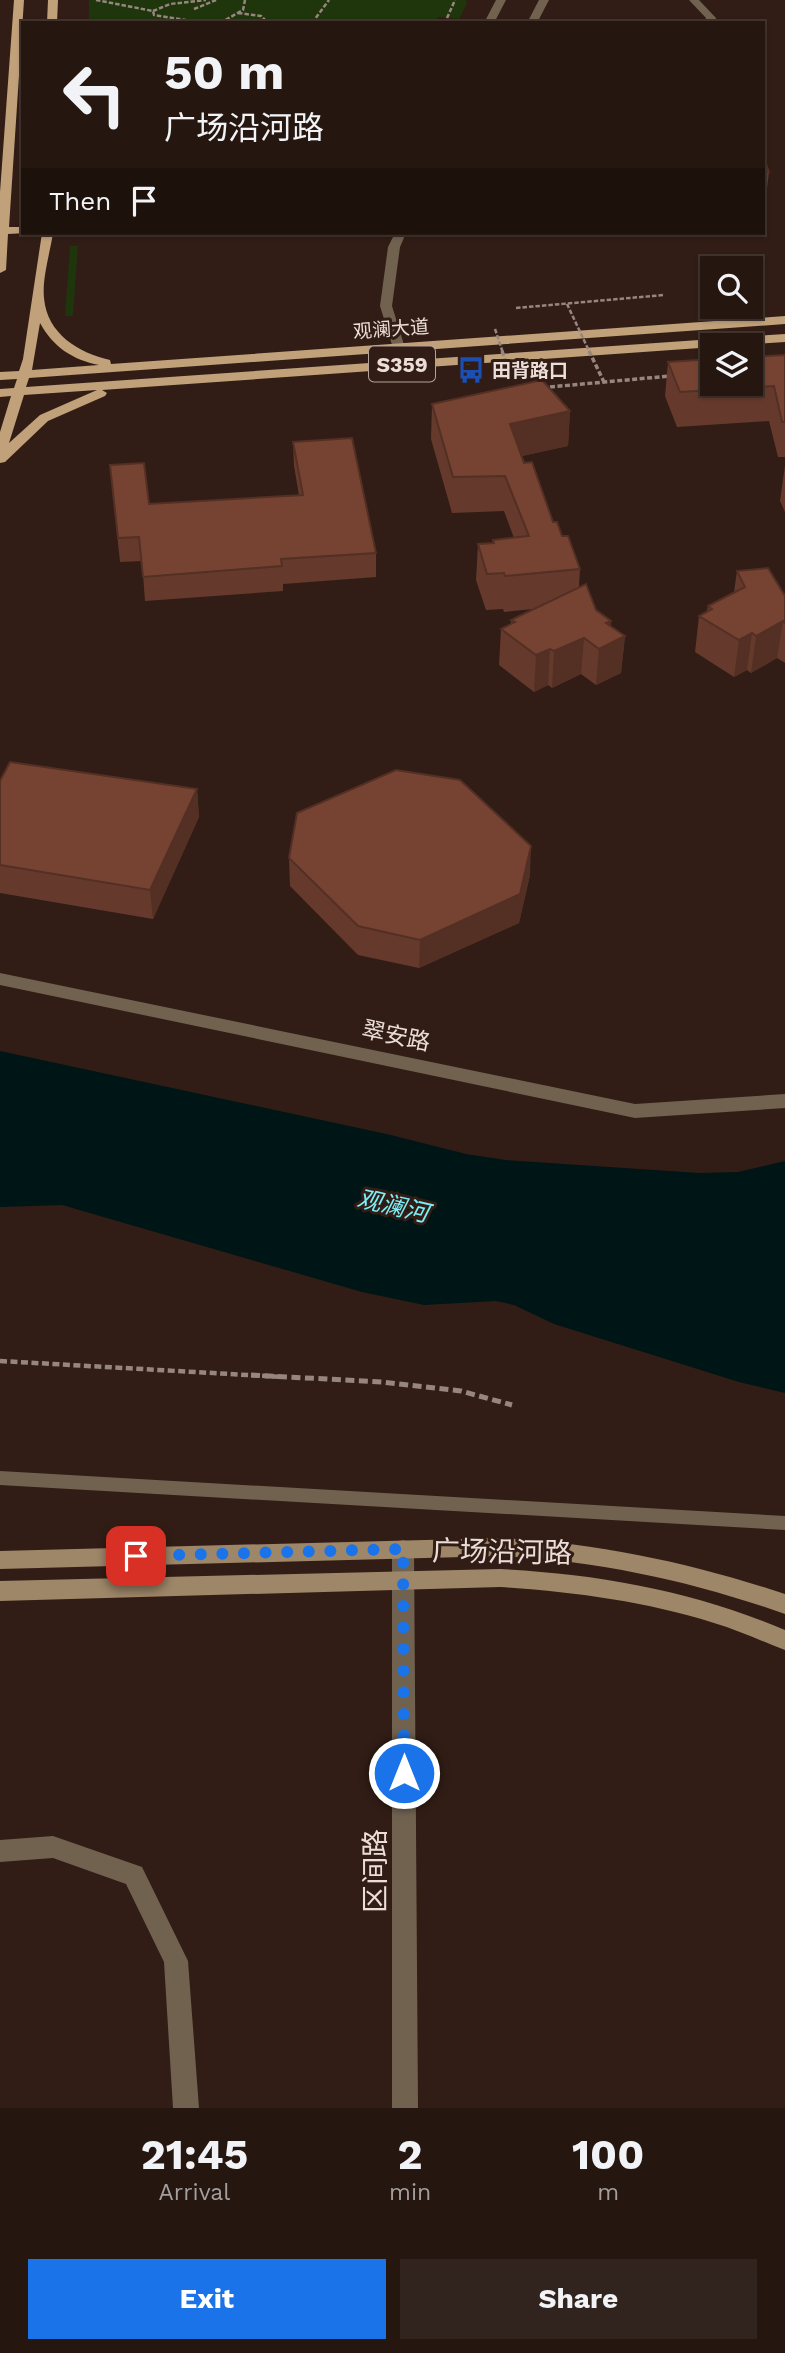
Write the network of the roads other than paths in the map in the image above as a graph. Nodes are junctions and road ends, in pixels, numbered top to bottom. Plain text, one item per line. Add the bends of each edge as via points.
1 (19, 0) edge
2 (53, 0) edge
3 (501, 0) edge
4 (544, 0) edge
5 (694, 0) edge
6 (52, 21) edge
7 (490, 21) edge
8 (533, 21) edge
9 (710, 21) edge
10 (21, 230) edge
11 (3, 231) junction
12 (47, 235) edge
13 (399, 235) edge
14 (0, 270) edge
15 (38, 297) junction
16 (785, 320) edge
17 (785, 338) edge
18 (399, 348) junction
19 (144, 366) junction
20 (26, 374) junction
21 (0, 376) edge
22 (138, 384) junction
23 (20, 392) junction
24 (0, 393) edge
25 (0, 453) edge
26 (0, 459) edge
27 (0, 979) edge
28 (785, 1101) edge
29 (0, 1478) edge
30 (785, 1523) edge
31 (403, 1549) junction
32 (0, 1560) edge
33 (404, 1580) junction
34 (0, 1591) edge
35 (785, 1604) edge
36 (785, 1640) edge
37 (0, 1851) edge
38 (186, 2108) edge
39 (405, 2108) edge

1 - 11 main road
2 - 6 main road
3 - 7 street
4 - 8 street
5 - 9 street
10 - 11 main road
11 - 14 main road
12 - 15 main road
13 - 18 street via 386,306
15 - 19 main road via 46,323 71,352 100,362
15 - 20 main road
16 - 18 main road, 观澜大道 / S359
17 - 22 main road, 观澜大道 / S359
18 - 19 main road, 观澜大道 / S359
19 - 20 main road, 观澜大道 / S359
20 - 21 main road, 观澜大道 / S359
20 - 23 main road
22 - 23 main road, 观澜大道 / S359
22 - 26 main road via 96,394 44,418
23 - 24 main road, 观澜大道 / S359
23 - 25 main road
27 - 28 street, 翠安路 via 635,1111
29 - 30 lane
31 - 32 street, 广场沿河路
31 - 33 street, 区间路
31 - 35 street, 广场沿河路 via 513,1547 616,1556 675,1569
33 - 34 street, 广场沿河路
33 - 36 street, 广场沿河路 via 500,1578 603,1586 709,1612
33 - 39 street, 区间路
37 - 38 street via 53,1847 134,1875 176,1961

